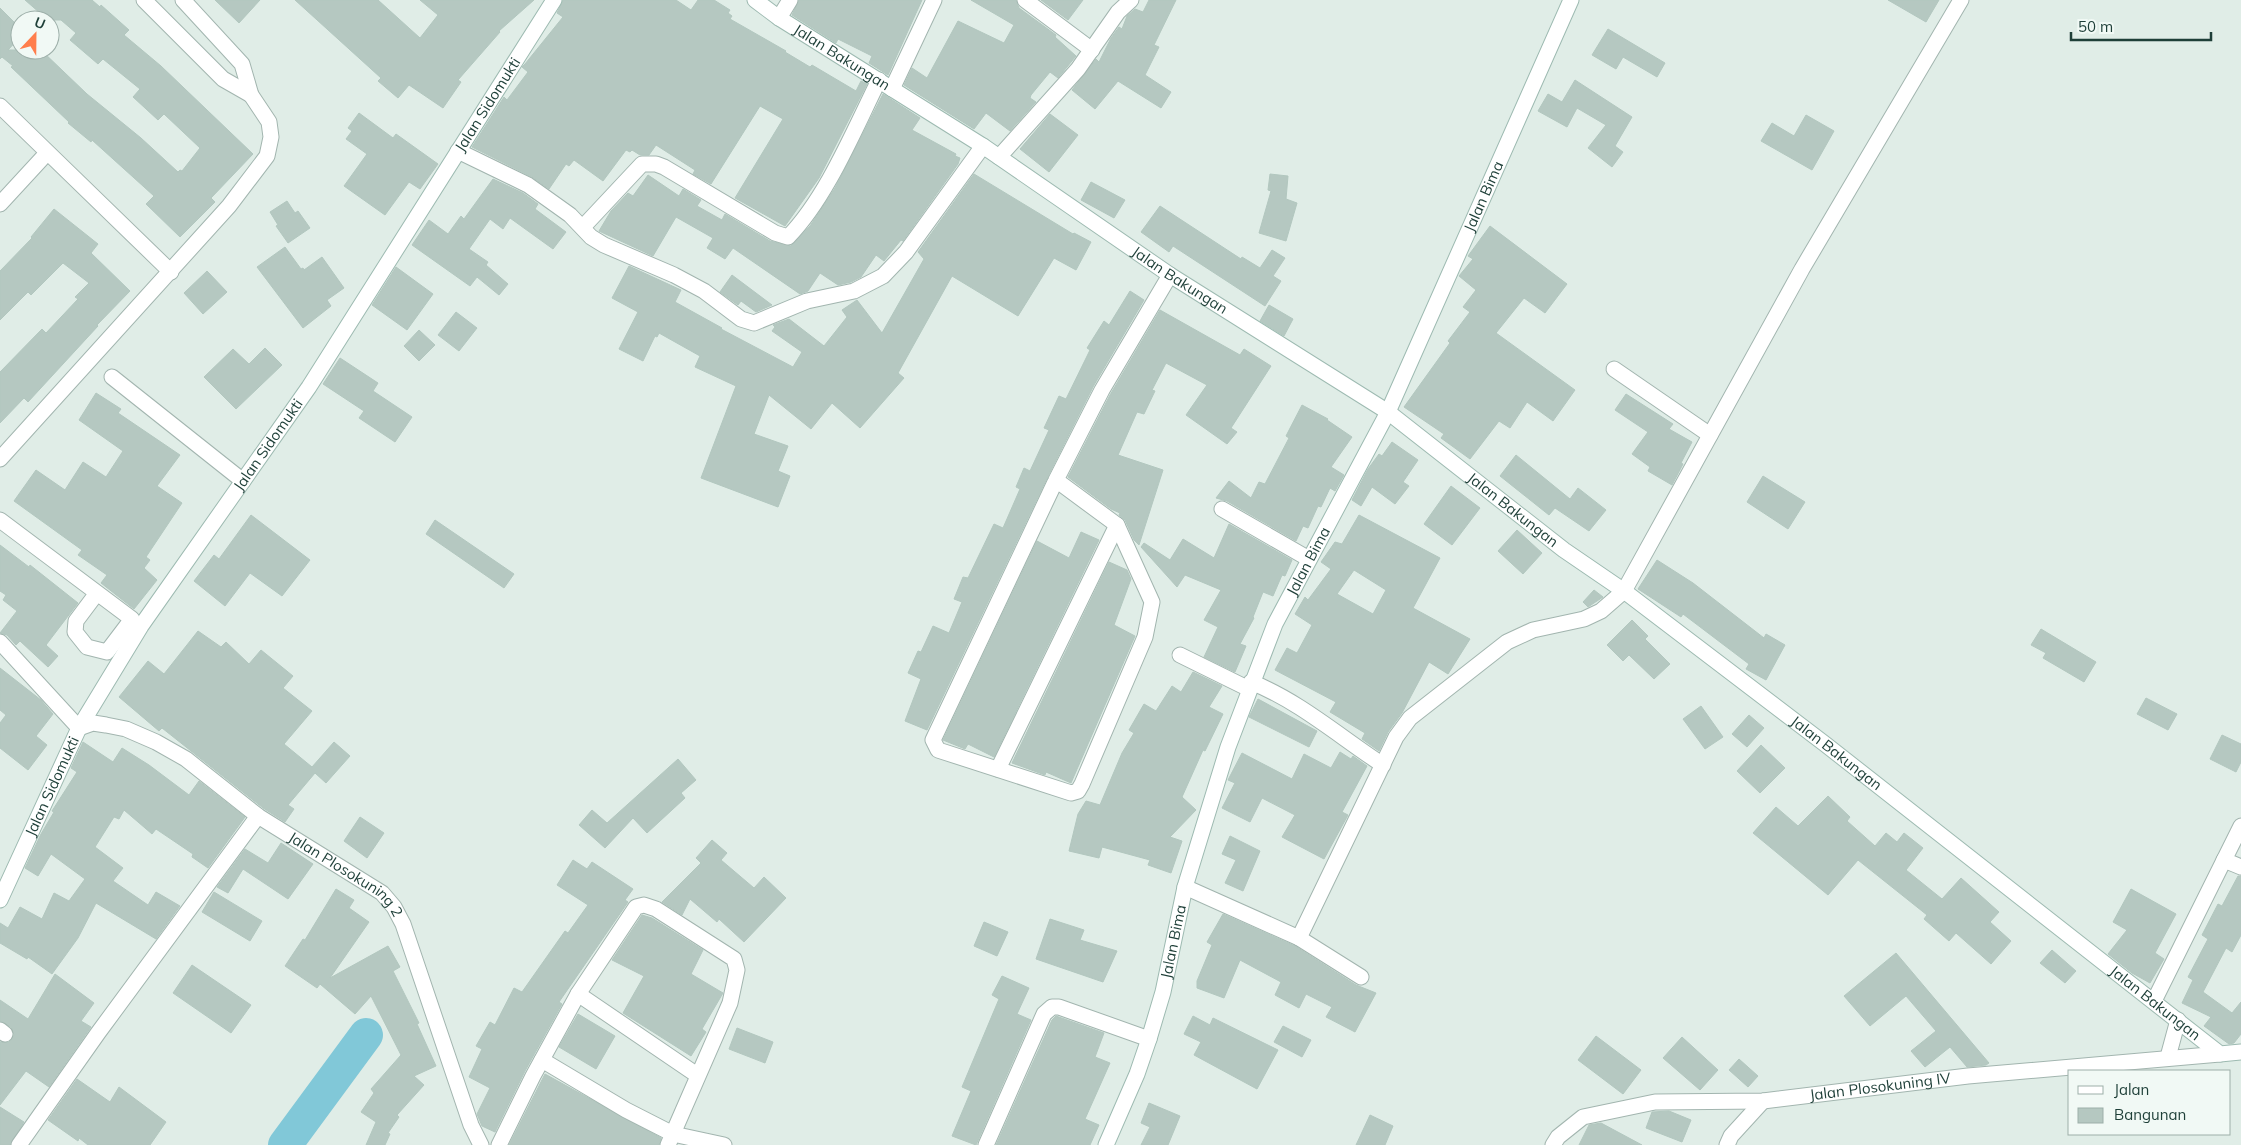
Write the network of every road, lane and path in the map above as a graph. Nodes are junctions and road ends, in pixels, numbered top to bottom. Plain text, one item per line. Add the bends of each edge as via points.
1 (144, 0) edge
2 (554, 0) edge
3 (755, 0) edge
4 (790, 0) edge
5 (934, 0) edge
6 (1025, 0) edge
7 (1131, 0) edge
8 (1571, 0) edge
9 (1961, 0) edge
10 (186, 4) edge
11 (779, 18) junction
12 (170, 27) junction
13 (1092, 50) junction
14 (879, 80) junction
15 (892, 88) junction
16 (251, 95) junction
17 (0, 106) edge
18 (983, 146) junction
19 (458, 151) junction
20 (48, 153) junction
21 (999, 157) junction
22 (0, 204) edge
23 (582, 227) junction
24 (171, 272) junction
25 (1170, 275) junction
26 (1614, 369) dead end
27 (112, 377) dead end
28 (1388, 412) junction
29 (1710, 435) junction
30 (0, 459) edge
31 (1056, 480) junction
32 (243, 481) junction
33 (1222, 509) dead end
34 (0, 520) edge
35 (1116, 524) junction
36 (1309, 560) junction
37 (1624, 591) junction
38 (96, 593) dead end
39 (0, 642) edge
40 (1180, 655) dead end
41 (1250, 686) junction
42 (79, 728) junction
43 (1383, 764) junction
44 (998, 769) junction
45 (258, 816) junction
46 (2241, 826) edge
47 (2224, 860) junction
48 (2241, 867) edge
49 (1185, 887) junction
50 (0, 900) edge
51 (1299, 938) junction
52 (1361, 977) dead end
53 (578, 994) junction
54 (2154, 1001) junction
55 (2178, 1020) junction
56 (1149, 1039) junction
57 (2241, 1052) edge
58 (2220, 1054) junction
59 (2168, 1057) junction
60 (542, 1060) junction
61 (697, 1076) junction
62 (1763, 1100) junction
63 (670, 1139) edge
64 (1108, 1144) edge
65 (19, 1145) edge
66 (481, 1145) edge
67 (499, 1145) edge
68 (724, 1145) edge
69 (986, 1145) edge
70 (1553, 1145) edge
71 (1727, 1145) edge

1 - 12 street
2 - 19 street, Jalan Sidomukti
3 - 11 street, Jalan Bakungan
4 - 11 street
5 - 15 street
6 - 13 street
7 - 13 street via 1118,12
8 - 28 street, Jalan Bima
9 - 29 street via 1802,269
10 - 12 street
10 - 16 street via 242,64
11 - 14 street, Jalan Bakungan
12 - 16 street via 223,79
13 - 21 street
14 - 15 street, Jalan Bakungan
14 - 23 street via 833,172 788,237 664,167 648,163 642,164
15 - 18 street, Jalan Bakungan
16 - 24 street via 269,122 272,137 267,156 229,206
17 - 20 street
18 - 21 street, Jalan Bakungan
18 - 23 street via 906,252 883,276 854,291 807,301 754,323 740,319 674,275 604,245
19 - 23 street via 528,185
19 - 32 street, Jalan Sidomukti via 309,387
20 - 22 street
20 - 24 street
21 - 25 street, Jalan Bakungan
24 - 30 street
25 - 28 street, Jalan Bakungan
25 - 31 street via 1102,390
26 - 29 street
27 - 32 street
28 - 36 street, Jalan Bima
28 - 37 street, Jalan Bakungan via 1564,550
29 - 37 street
31 - 35 street
31 - 44 street via 933,740 938,750
32 - 42 street, Jalan Sidomukti via 142,626
33 - 36 street
34 - 38 street
35 - 44 street
35 - 44 street via 1152,602 1145,637 1082,784 1071,793
36 - 41 street, Jalan Bima via 1275,624
37 - 43 street via 1601,611 1532,630 1507,642 1410,718
37 - 54 street, Jalan Bakungan
39 - 42 street
40 - 41 street
41 - 43 street via 1266,688 1292,703
41 - 49 street, Jalan Bima
42 - 45 street, Jalan Plosokuning 2 via 93,723 106,725 126,729 156,742 186,759
42 - 50 street, Jalan Sidomukti
43 - 51 street
45 - 65 street
45 - 66 street, Jalan Plosokuning 2 via 382,893 399,914 471,1125
46 - 47 street
47 - 48 street
47 - 54 street
49 - 51 street
49 - 56 street, Jalan Bima via 1163,992
51 - 52 street
53 - 60 street
53 - 61 street
53 - 61 street via 636,907 644,905 656,909 734,959 737,970 730,1003
54 - 55 street, Jalan Bakungan
55 - 58 street, Jalan Bakungan
55 - 59 street
56 - 64 street, Jalan Bima
56 - 69 street via 1052,1007 1044,1014
57 - 58 street
58 - 59 street, Jalan Plosokuning IV
59 - 62 street, Jalan Plosokuning IV
60 - 63 street
60 - 67 street
61 - 63 street
62 - 70 street, Jalan Plosokuning IV via 1655,1102 1583,1118 1558,1137
62 - 71 street
63 - 68 street

